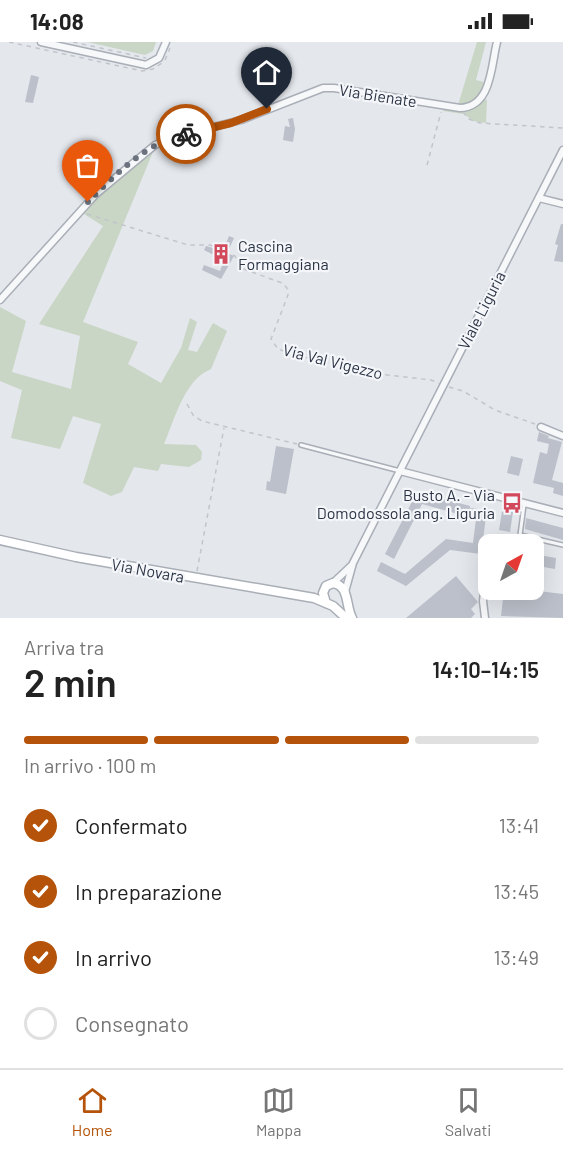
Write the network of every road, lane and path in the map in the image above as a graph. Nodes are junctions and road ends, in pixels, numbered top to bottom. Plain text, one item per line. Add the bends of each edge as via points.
1 (9, 42) edge
2 (73, 42) edge
3 (166, 42) edge
4 (497, 42) edge
5 (41, 45) edge
6 (150, 57) dead end
7 (443, 105) junction
8 (463, 108) junction
9 (563, 128) edge
10 (563, 150) edge
11 (427, 165) dead end
12 (539, 198) junction
13 (563, 204) edge
14 (81, 211) junction
15 (0, 300) edge
16 (443, 385) junction
17 (187, 404) dead end
18 (541, 427) joint
19 (224, 428) junction
20 (563, 436) edge
21 (301, 445) joint
22 (400, 471) junction
23 (525, 503) junction
24 (563, 513) edge
25 (0, 540) edge
26 (563, 545) edge
27 (353, 563) junction
28 (195, 578) junction
29 (330, 585) junction
30 (297, 594) junction
31 (346, 594) junction
32 (483, 600) edge
33 (330, 604) junction
34 (346, 618) edge
35 (352, 618) edge
36 (485, 618) edge

1 - 5 path
2 - 6 path
3 - 5 street via 159,58 146,65
4 - 8 street via 484,93 475,105
7 - 8 street, Via Bienate
7 - 11 path
7 - 14 street, Via Bienate via 334,88 315,90 241,120 163,141 110,181
8 - 9 path via 466,117 473,121
10 - 12 street, Viale Liguria
12 - 13 street
12 - 16 street, Viale Liguria
14 - 15 street, Via Bienate
14 - 16 path, Via Val Vigezzo via 188,245 213,246 235,256 241,268 282,283 288,295 271,339 278,349 317,361
16 - 18 path, Via Val Vigezzo
16 - 22 street, Viale Liguria
17 - 19 path via 202,422
18 - 20 street
19 - 21 path
19 - 28 path
21 - 22 lane
22 - 23 street
22 - 27 street, Viale Liguria
23 - 24 street
23 - 26 lane via 520,535
25 - 28 street, Via Novara
27 - 29 street, Viale Liguria
27 - 31 street, Viale Liguria
28 - 30 street, Via Novara
29 - 30 street, Via Novara
29 - 31 street via 341,585
29 - 33 street via 323,596
30 - 33 street, Via Novara
31 - 33 street via 341,604
31 - 35 street
32 - 36 street
33 - 34 street

